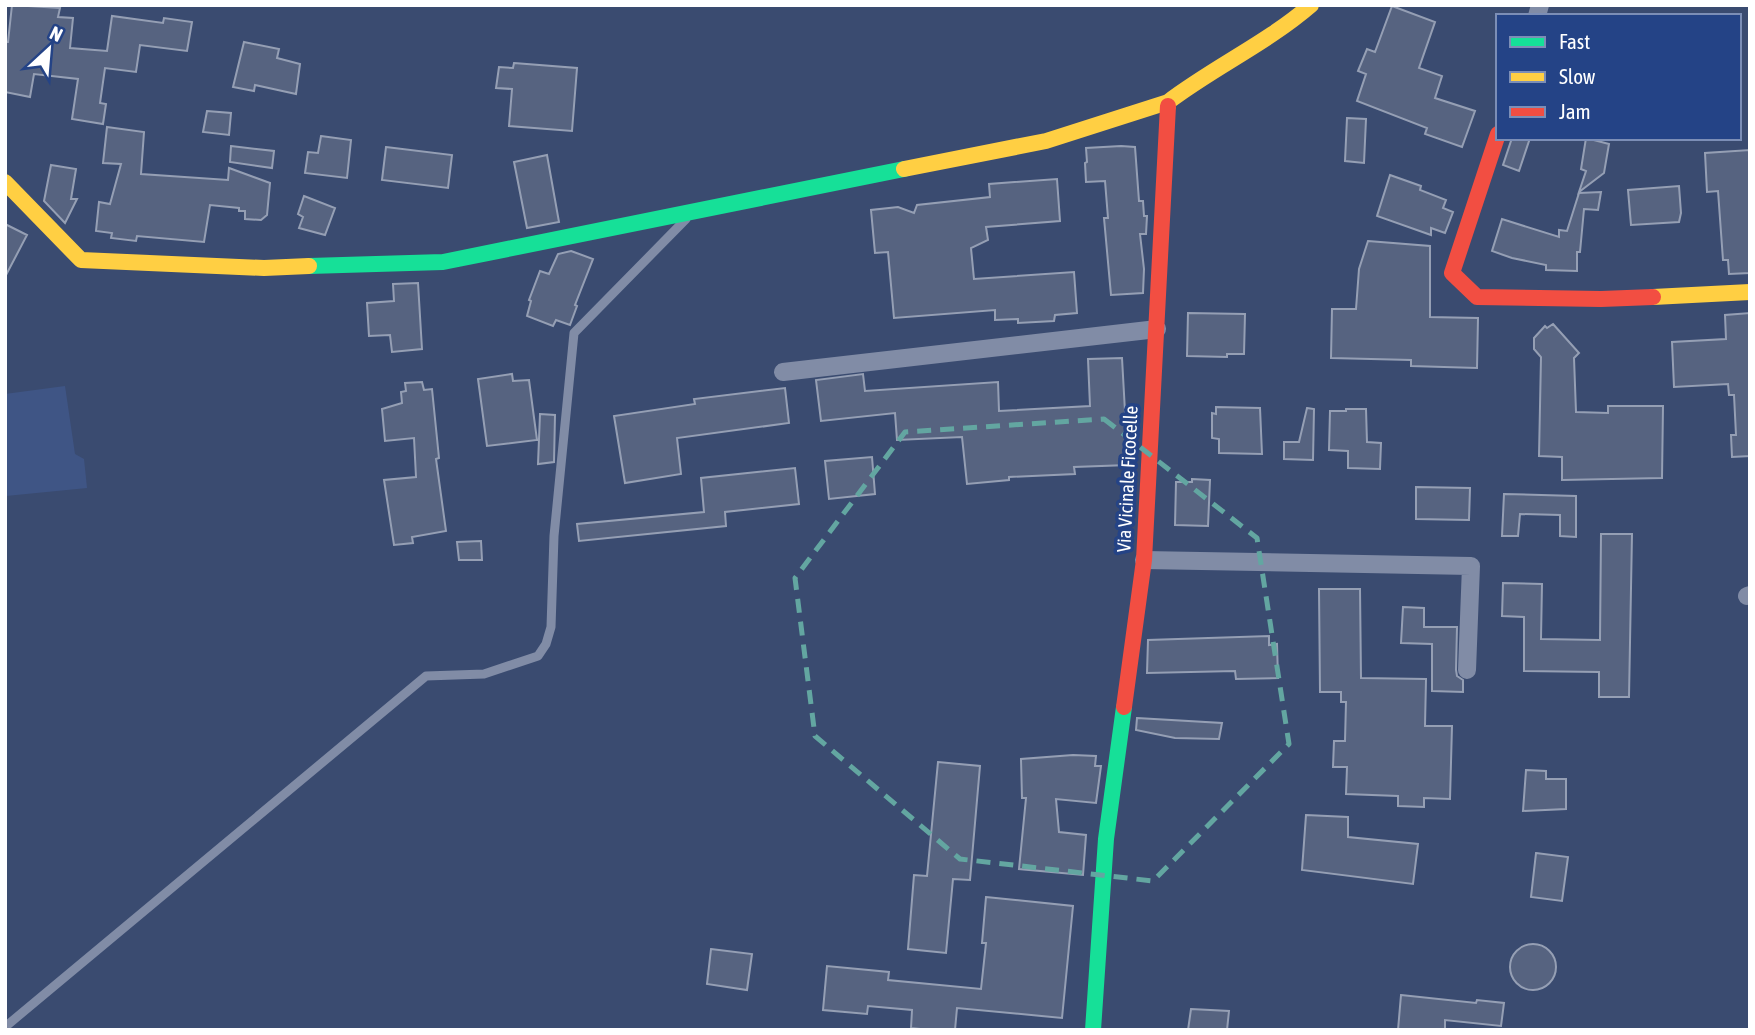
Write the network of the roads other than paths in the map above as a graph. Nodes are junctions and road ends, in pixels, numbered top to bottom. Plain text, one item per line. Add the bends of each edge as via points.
1 (1311, 5) edge
2 (1168, 103) junction
3 (1496, 140) edge
4 (5, 183) edge
5 (693, 213) junction
6 (1750, 292) edge
7 (1157, 329) junction
8 (783, 372) dead end
9 (1144, 560) junction
10 (1467, 670) dead end
11 (5, 1027) edge
12 (1093, 1030) edge

1 - 2 street via 1291,24
2 - 5 street via 1046,141
2 - 7 street, Via Vicinale Ficocelle
3 - 6 street via 1452,272 1477,297 1601,299
4 - 5 street via 81,260 264,268 443,262
5 - 11 lane via 574,333 554,536 551,626 538,656 484,674 426,676
7 - 8 street
7 - 9 street, Via Vicinale Ficocelle
9 - 10 street via 1471,566
9 - 12 street, Via Vicinale Ficocelle via 1106,839

